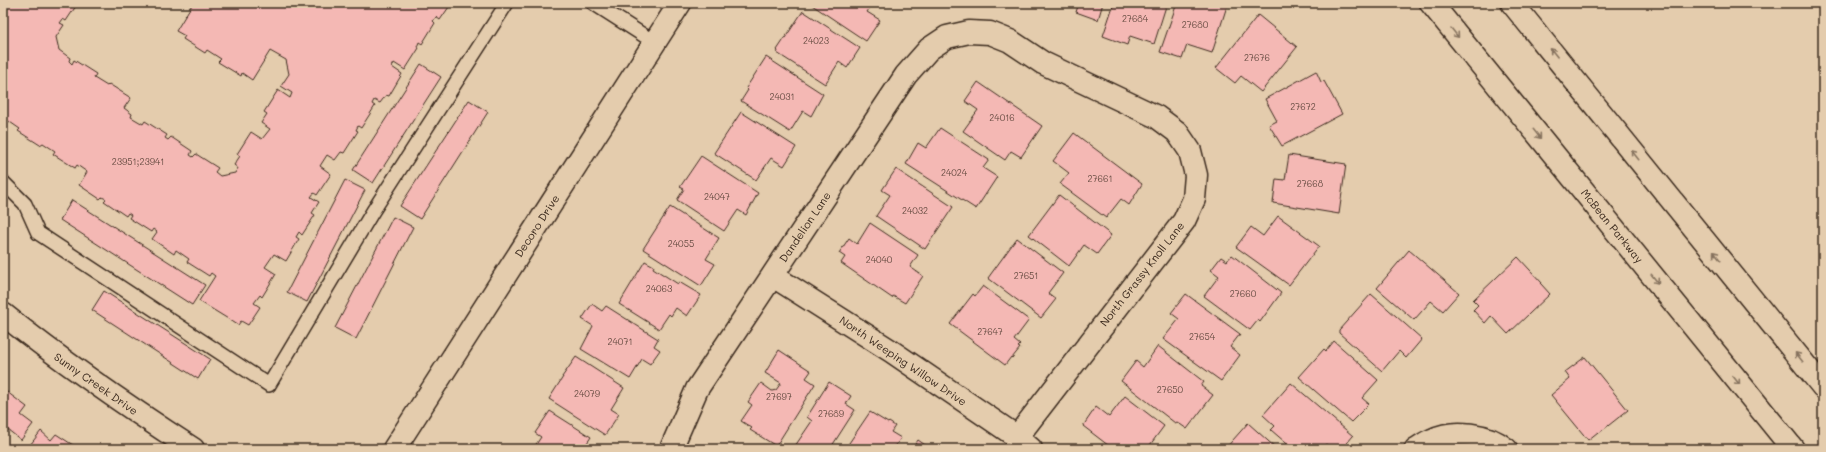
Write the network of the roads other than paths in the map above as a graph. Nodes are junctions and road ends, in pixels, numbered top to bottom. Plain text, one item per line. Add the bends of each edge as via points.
1 (507, 3) edge
2 (593, 3) edge
3 (680, 3) edge
4 (1431, 3) edge
5 (1512, 3) edge
6 (968, 32) joint
7 (654, 42) junction
8 (3, 182) edge
9 (773, 276) junction
10 (3, 314) edge
11 (1823, 387) edge
12 (1024, 443) edge
13 (193, 449) edge
14 (394, 449) edge
15 (671, 449) edge
16 (1416, 449) edge
17 (1506, 449) edge
18 (1793, 449) edge

1 - 8 lane via 373,211 269,385 38,233 26,204
2 - 7 lane
3 - 7 street, Decoro Drive
4 -> 18 street, McBean Parkway
11 -> 5 street
6 - 9 street, Dandelion Lane via 947,37 929,49 906,75
6 - 12 street, North Grassy Knoll Lane via 990,33 1010,41 1043,63 1157,117 1177,132 1190,151 1196,175 1194,199 1184,221
7 - 14 street, Decoro Drive
9 - 12 street, North Weeping Willow Drive via 891,351
9 - 15 street, Dandelion Lane via 697,388
10 - 13 street, Sunny Creek Drive via 121,402
16 - 17 street via 1433,439 1457,434 1480,436

